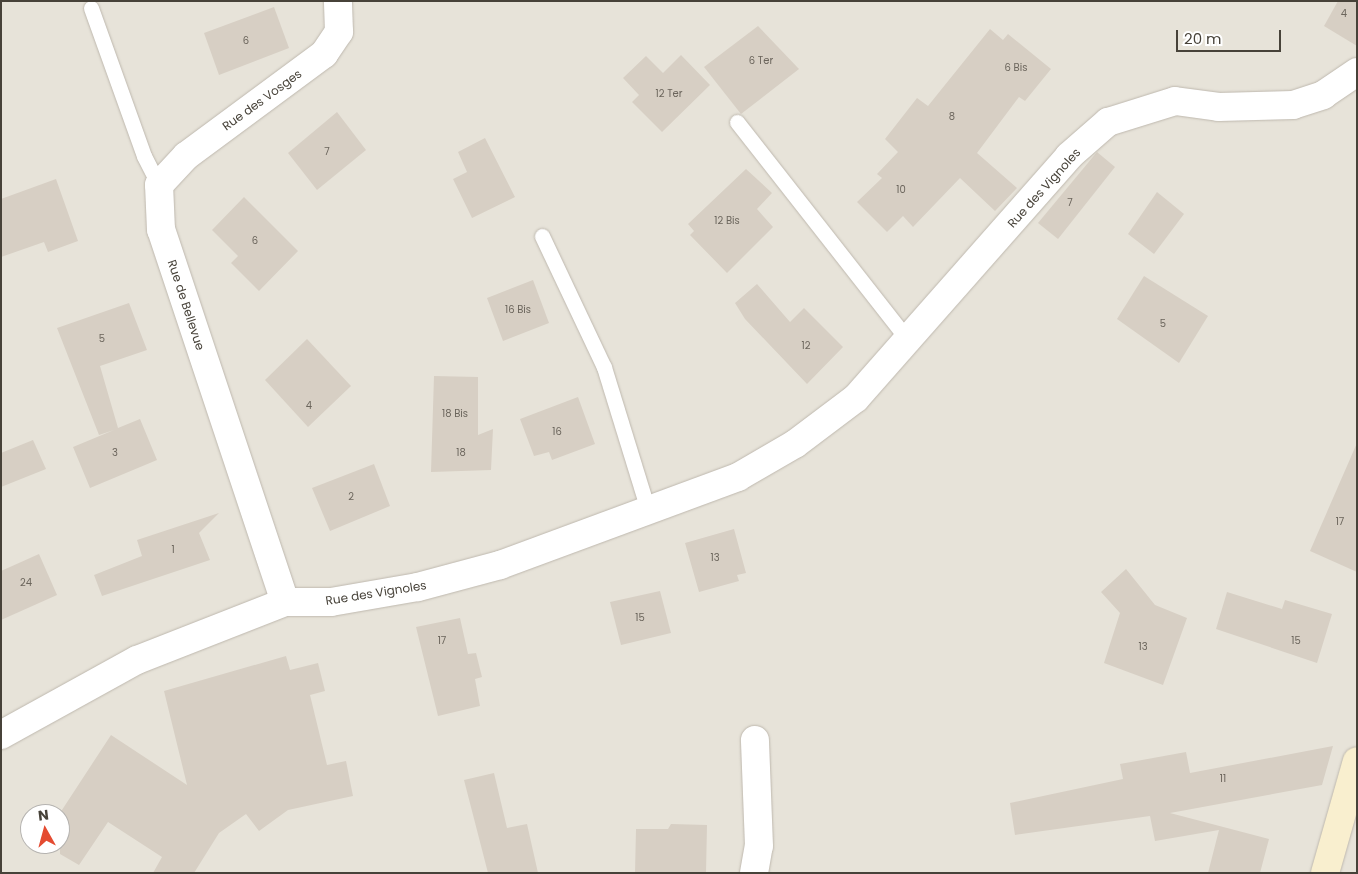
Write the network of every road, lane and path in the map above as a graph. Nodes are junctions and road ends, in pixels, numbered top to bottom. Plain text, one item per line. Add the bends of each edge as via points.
1 (338, 1) edge
2 (92, 8) dead end
3 (1357, 72) edge
4 (737, 122) dead end
5 (159, 185) junction
6 (542, 236) dead end
7 (908, 340) junction
8 (648, 510) junction
9 (285, 602) junction
10 (1, 736) edge
11 (755, 740) dead end
12 (1355, 776) edge
13 (754, 873) edge
14 (1325, 873) edge

1 - 5 street, Rue des Vosges via 339,32 324,54 186,156
2 - 5 lane, Rue de Bellevue via 144,156
3 - 7 street, Rue des Vignoles via 1323,95 1293,105 1220,107 1175,101 1108,122 1069,156
4 - 7 lane
5 - 9 street, Rue de Bellevue via 161,230
6 - 8 lane via 604,367
7 - 8 street, Rue des Vignoles via 856,398 795,444 738,477
8 - 9 street, Rue des Vignoles via 500,565 418,587 331,602
9 - 10 street, Rue des Vignoles via 137,660
11 - 13 street via 759,846
12 - 14 main road

